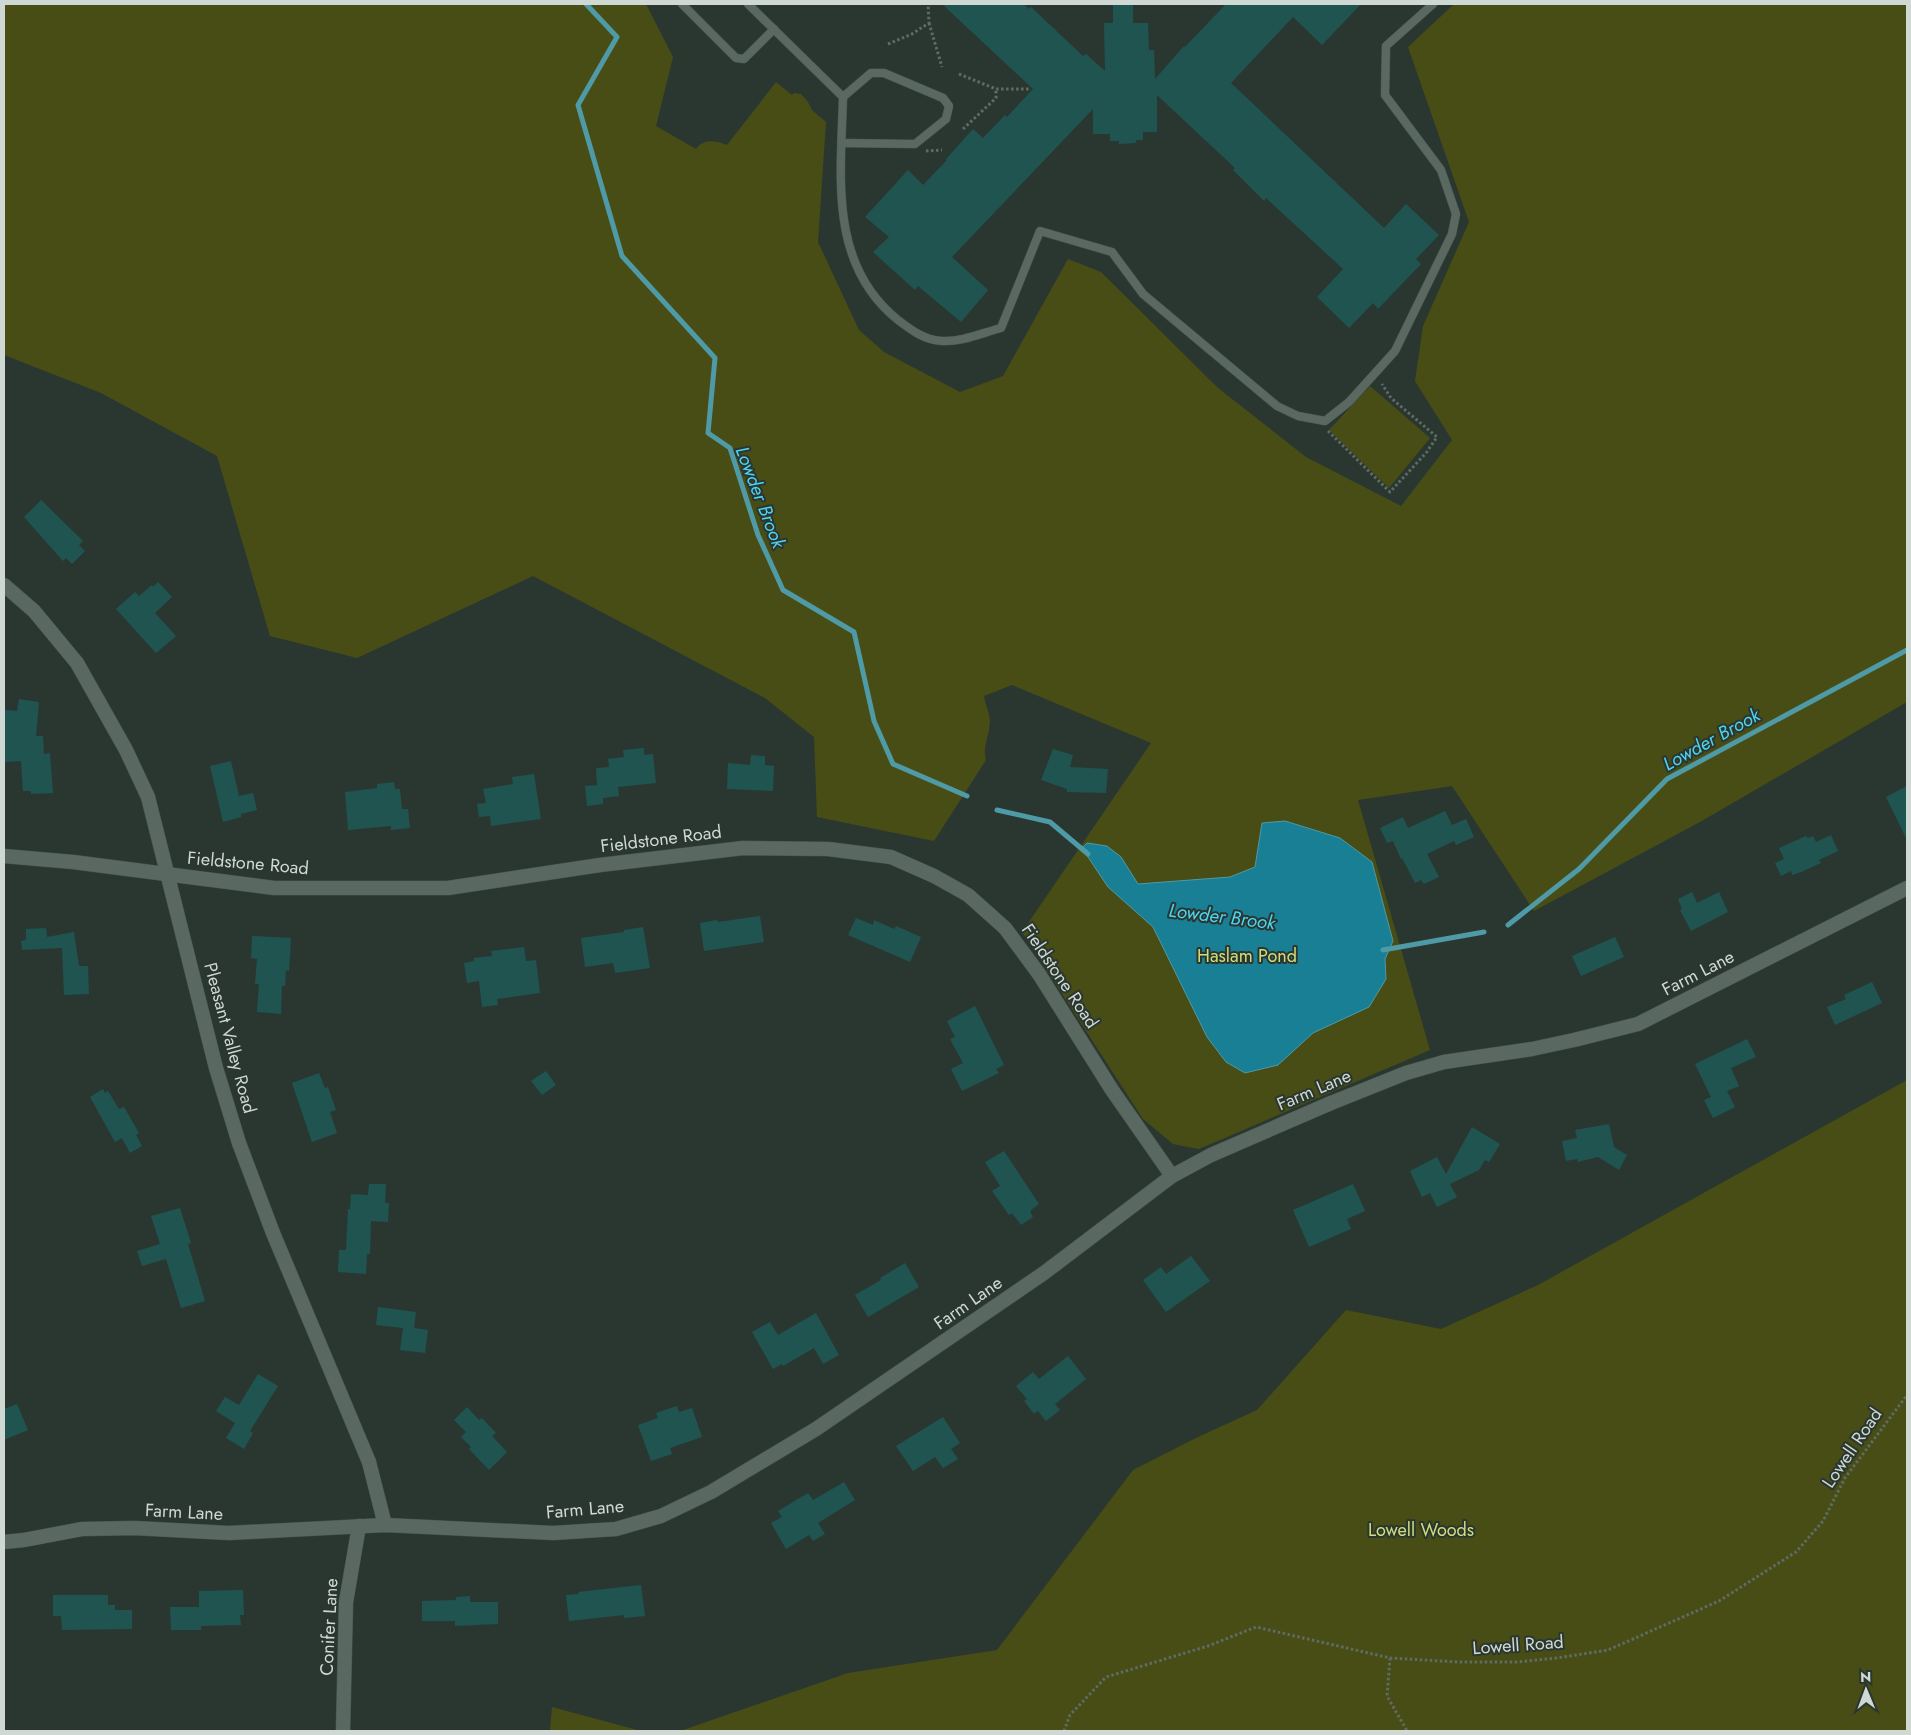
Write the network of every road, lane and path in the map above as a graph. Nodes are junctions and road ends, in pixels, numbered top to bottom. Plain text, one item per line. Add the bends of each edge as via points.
1 (682, 4) edge
2 (748, 4) edge
3 (928, 4) edge
4 (1433, 4) edge
5 (929, 23) junction
6 (774, 29) junction
7 (888, 44) dead end
8 (942, 68) dead end
9 (959, 74) dead end
10 (996, 89) junction
11 (1029, 89) dead end
12 (843, 97) junction
13 (963, 129) dead end
14 (842, 143) junction
15 (1375, 373) junction
16 (1325, 421) junction
17 (4, 585) edge
18 (4, 856) edge
19 (169, 875) junction
20 (1907, 888) edge
21 (1172, 1176) junction
22 (1907, 1395) edge
23 (385, 1525) junction
24 (359, 1526) junction
25 (4, 1542) edge
26 (1390, 1658) junction
27 (343, 1731) edge
28 (1064, 1731) edge
29 (1407, 1731) edge

1 - 6 lane via 736,58 744,60
2 - 6 lane
3 - 5 path
4 - 15 lane via 1386,46 1384,95 1441,170 1456,214 1452,234 1395,351
5 - 7 path
5 - 8 path
6 - 12 lane
9 - 10 path
10 - 11 path
10 - 13 path via 996,98
12 - 14 lane
12 - 14 lane via 871,73 884,72 943,98 948,106 946,119 915,144
14 - 16 lane via 840,196 850,252 881,307 910,330 925,338 941,341 1001,328 1040,231 1112,252 1142,294 1277,406 1298,416
15 - 16 lane via 1349,402
15 - 16 path via 1391,398 1438,437 1390,492 1328,432
17 - 19 street, Pleasant Valley Road via 34,611 82,672 148,797
18 - 19 street, Fieldstone Road
19 - 21 street, Fieldstone Road via 274,888 448,888 743,848 828,849 891,857 968,895 1005,928 1039,974 1112,1090
19 - 23 street, Pleasant Valley Road via 216,1068 239,1143 277,1243 369,1462
20 - 21 street, Farm Lane via 1638,1024 1541,1047 1444,1062 1406,1073 1331,1103
21 - 23 street, Farm Lane via 1044,1273 816,1429 711,1492 661,1516 616,1529 553,1533
22 - 26 path, Lowell Road via 1845,1478 1823,1521 1796,1552 1719,1600 1608,1650 1516,1662
23 - 24 street, Farm Lane
24 - 25 street, Farm Lane via 229,1533 82,1529
24 - 27 street, Conifer Lane via 346,1602
26 - 28 path, Lowell Road via 1256,1626 1208,1646 1106,1677 1070,1715
26 - 29 path via 1387,1696

